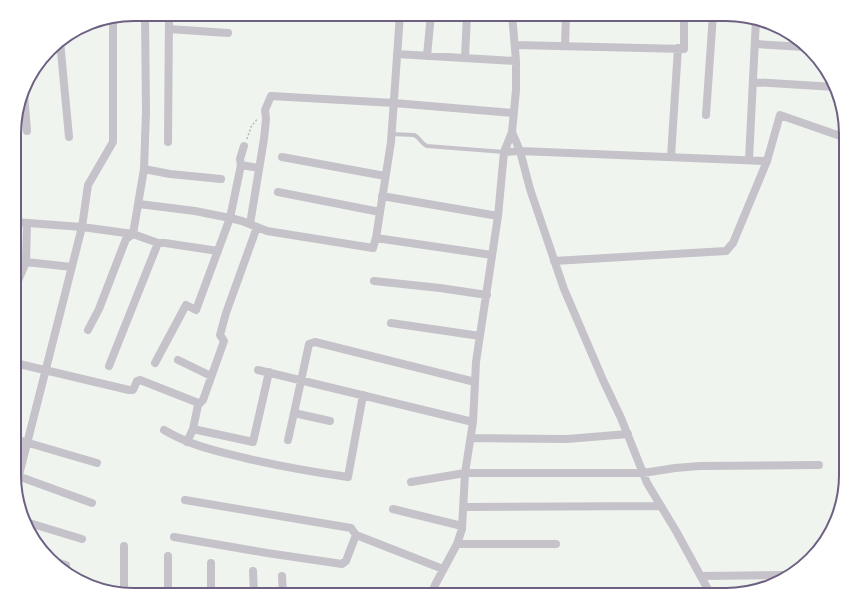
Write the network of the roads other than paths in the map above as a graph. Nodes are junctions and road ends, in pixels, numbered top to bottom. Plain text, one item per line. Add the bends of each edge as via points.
1 (145, 21) edge
2 (169, 21) edge
3 (399, 21) edge
4 (430, 21) edge
5 (467, 21) edge
6 (513, 21) edge
7 (566, 21) edge
8 (684, 21) edge
9 (713, 21) edge
10 (112, 24) edge
11 (756, 25) edge
12 (169, 29) junction
13 (228, 33) dead end
14 (515, 44) junction
15 (755, 44) junction
16 (565, 46) junction
17 (798, 47) edge
18 (61, 48) edge
19 (678, 48) junction
20 (397, 54) junction
21 (427, 56) junction
22 (465, 58) junction
23 (516, 61) junction
24 (753, 82) junction
25 (828, 87) edge
26 (394, 103) junction
27 (25, 105) edge
28 (513, 113) junction
29 (706, 116) dead end
30 (27, 131) dead end
31 (512, 132) junction
32 (391, 134) junction
33 (839, 136) edge
34 (69, 137) dead end
35 (168, 142) dead end
36 (244, 146) road end
37 (520, 151) junction
38 (504, 152) junction
39 (282, 157) dead end
40 (671, 157) junction
41 (749, 160) junction
42 (767, 161) junction
43 (241, 165) junction
44 (259, 168) junction
45 (144, 169) junction
46 (385, 176) junction
47 (221, 179) dead end
48 (278, 192) dead end
49 (382, 196) junction
50 (139, 204) junction
51 (380, 212) junction
52 (498, 216) junction
53 (230, 218) junction
54 (21, 222) edge
55 (27, 223) junction
56 (253, 226) junction
57 (82, 227) junction
58 (133, 234) junction
59 (376, 238) junction
60 (158, 243) junction
61 (218, 251) junction
62 (492, 255) junction
63 (554, 261) junction
64 (26, 262) junction
65 (72, 266) junction
66 (21, 272) edge
67 (374, 281) dead end
68 (487, 295) junction
69 (391, 323) dead end
70 (88, 330) dead end
71 (480, 336) junction
72 (178, 360) dead end
73 (155, 363) dead end
74 (21, 365) edge
75 (109, 366) dead end
76 (258, 370) dead end
77 (46, 371) junction
78 (269, 372) junction
79 (211, 376) junction
80 (300, 379) junction
81 (475, 382) junction
82 (363, 395) junction
83 (198, 405) junction
84 (294, 413) junction
85 (330, 421) dead end
86 (473, 422) junction
87 (193, 429) junction
88 (164, 430) dead end
89 (628, 434) junction
90 (471, 438) junction
91 (288, 440) dead end
92 (21, 441) edge
93 (187, 442) junction
94 (27, 443) junction
95 (21, 462) edge
96 (97, 463) dead end
97 (819, 465) dead end
98 (465, 473) junction
99 (643, 473) junction
100 (21, 476) edge
101 (411, 482) dead end
102 (184, 500) dead end
103 (92, 503) dead end
104 (661, 506) junction
105 (463, 507) junction
106 (393, 509) dead end
107 (33, 524) edge
108 (462, 526) junction
109 (356, 535) junction
110 (174, 537) dead end
111 (82, 539) dead end
112 (456, 544) junction
113 (556, 544) dead end
114 (124, 546) dead end
115 (168, 556) dead end
116 (211, 563) dead end
117 (443, 570) junction
118 (253, 571) dead end
119 (778, 575) edge
120 (282, 576) dead end
121 (700, 576) junction
122 (124, 588) edge
123 (168, 588) edge
124 (211, 588) edge
125 (254, 588) edge
126 (283, 588) edge
127 (434, 588) edge
128 (707, 588) edge

1 - 45 street
2 - 12 street
3 - 20 street
4 - 21 street
5 - 22 street
6 - 14 street
7 - 16 street
8 - 19 street via 684,49
9 - 29 street
10 - 57 street via 113,142 88,185
11 - 15 street
12 - 13 street
12 - 35 street
14 - 16 street
14 - 23 street
15 - 17 street
15 - 24 street
16 - 19 street
18 - 34 street
19 - 40 street
20 - 21 street
20 - 26 street
21 - 22 street
22 - 23 street
23 - 28 street
24 - 25 street
24 - 41 street
26 - 28 street
26 - 32 street
26 - 44 street via 272,96 265,110 266,126
27 - 30 street
28 - 31 street
31 - 37 street
31 - 38 street
32 - 38 lane via 414,135 427,146
32 - 46 street
33 - 42 street via 780,115
36 - 43 street
37 - 38 street
37 - 40 street
37 - 63 street
38 - 52 street
39 - 46 street
40 - 41 street
41 - 42 street
42 - 63 street via 733,243 726,251
43 - 44 street
43 - 53 street
44 - 56 street
45 - 47 street
45 - 50 street
46 - 49 street
48 - 51 street
49 - 51 street
49 - 52 street
50 - 53 street
50 - 58 street
51 - 59 street
52 - 62 street
53 - 56 street
53 - 61 street
54 - 55 street
55 - 57 street
55 - 64 street
56 - 59 street via 267,231 373,248
56 - 79 street via 220,335 224,341
57 - 58 street
57 - 65 street
58 - 60 street
58 - 70 street via 126,239 99,309
59 - 62 street
60 - 61 street
60 - 75 street
61 - 73 street via 196,310 186,305
62 - 68 street
63 - 89 street
64 - 65 street
64 - 66 street
65 - 77 street
67 - 68 street
68 - 71 street
69 - 71 street
71 - 81 street
72 - 79 street
74 - 77 street
76 - 78 street
77 - 83 street via 129,390 132,390 137,380 140,380
77 - 94 street
78 - 80 street
78 - 87 street via 253,442
79 - 83 street
80 - 81 street via 309,344 315,342
80 - 82 street
80 - 84 street
81 - 86 street
82 - 86 street
82 - 93 street via 348,477 272,465
83 - 87 street
84 - 85 street
84 - 91 street
86 - 90 street
87 - 93 street
88 - 93 street
89 - 90 street via 567,439
89 - 99 street
90 - 98 street
92 - 94 street
94 - 95 street
94 - 96 street
97 - 99 street via 700,466
98 - 99 street
98 - 101 street
98 - 105 street
99 - 104 street
100 - 103 street
102 - 109 street via 351,528
104 - 105 street
104 - 121 street
105 - 108 street
106 - 108 street
107 - 111 street
108 - 112 street
109 - 110 street via 346,561 342,564
109 - 117 street
112 - 113 street
112 - 117 street
114 - 122 street
115 - 123 street
116 - 124 street
117 - 127 street
118 - 125 street
119 - 121 street
120 - 126 street
121 - 128 street

